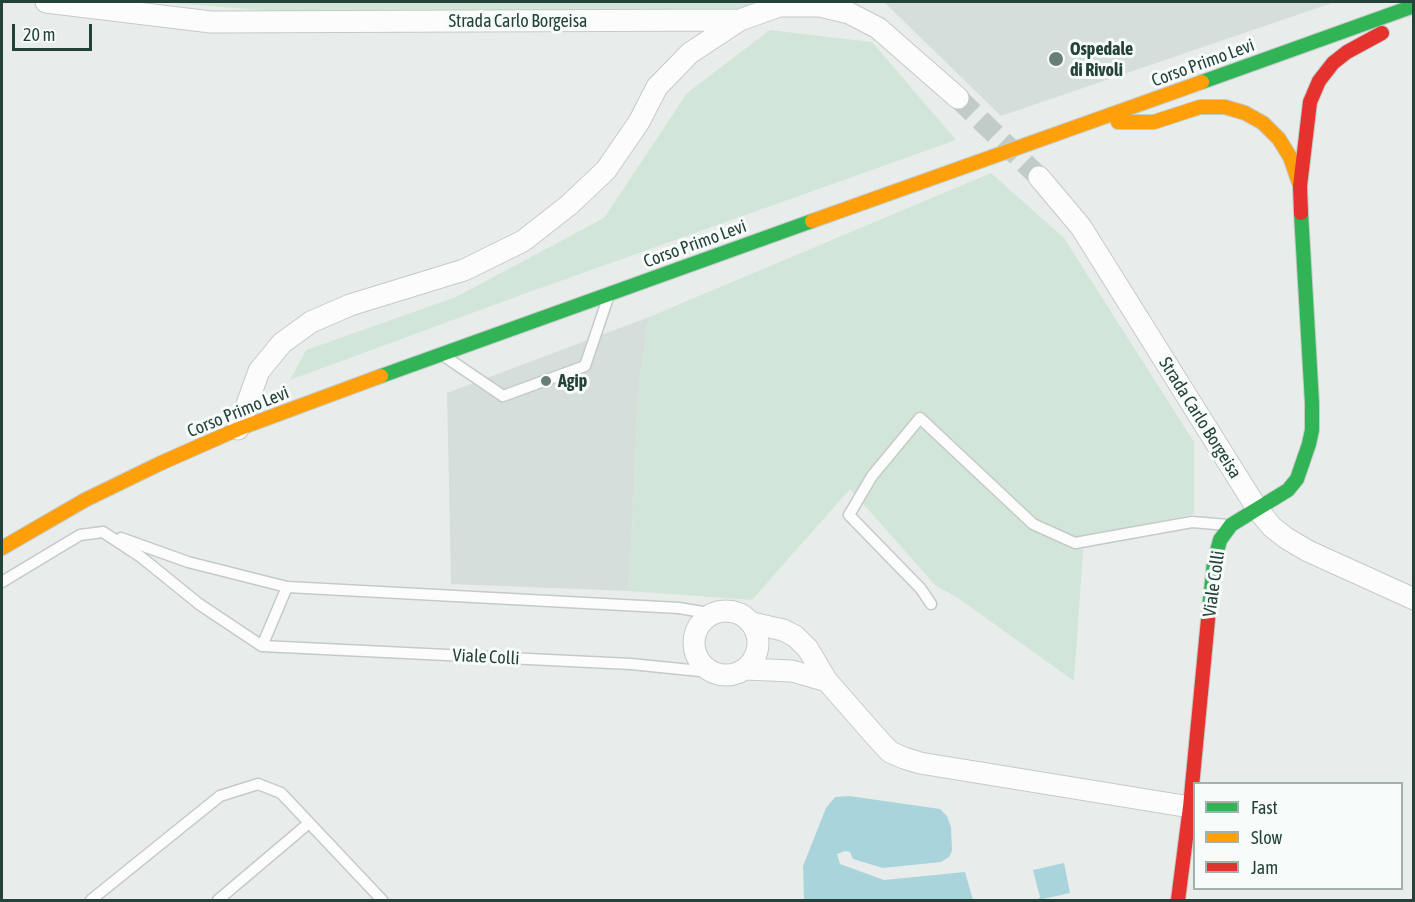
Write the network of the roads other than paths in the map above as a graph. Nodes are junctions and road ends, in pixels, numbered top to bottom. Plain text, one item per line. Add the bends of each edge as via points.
1 (46, 2) edge
2 (781, 4) edge
3 (1413, 6) edge
4 (1413, 15) edge
5 (740, 20) junction
6 (958, 98) tunnel mouth
7 (1097, 120) junction
8 (1039, 177) tunnel mouth
9 (1300, 186) junction
10 (610, 293) junction
11 (441, 354) junction
12 (238, 429) junction
13 (1258, 510) junction
14 (1231, 525) junction
15 (103, 532) junction
16 (2, 548) edge
17 (2, 582) edge
18 (287, 587) junction
19 (1413, 599) edge
20 (931, 604) dead end
21 (714, 614) junction
22 (752, 623) junction
23 (262, 646) junction
24 (745, 669) junction
25 (710, 672) junction
26 (826, 681) junction
27 (1190, 807) junction
28 (309, 823) junction
29 (91, 900) edge
30 (218, 900) edge
31 (382, 900) edge
32 (1178, 900) edge

1 - 5 street, Strada Carlo Borgeisa via 211,22
2 - 5 street, Strada Carlo Borgeisa
2 - 6 street, Strada Carlo Borgeisa via 820,6 849,13 878,28
3 - 7 main road, Corso Primo Levi
4 - 9 main road via 1347,52 1319,81 1308,113
5 - 12 street via 690,53 657,87 606,170 569,206 523,241 464,270 350,305 310,322 282,343 259,371
7 - 9 main road via 1154,122 1200,107 1225,107 1245,113 1279,139
7 - 10 main road, Corso Primo Levi
8 - 13 street, Strada Carlo Borgeisa via 1081,227
9 - 13 main road via 1312,430 1297,479 1288,490
10 - 11 main road, Corso Primo Levi
10 - 11 lane via 585,366 503,396
11 - 12 main road, Corso Primo Levi
12 - 16 main road, Corso Primo Levi via 85,500
13 - 14 main road
13 - 19 street, Strada Carlo Borgeisa via 1272,527 1308,551
14 - 20 lane via 1192,522 1075,543 1033,524 920,418 872,476 849,515
14 - 27 main road, Viale Colli via 1220,540 1214,563
15 - 17 lane via 80,535
15 - 18 lane via 188,562
15 - 23 lane
18 - 21 lane via 679,608
18 - 23 lane
21 - 22 street via 734,612
21 - 25 street via 698,627 694,646 702,665
22 - 24 street via 759,642
22 - 26 street via 795,636 808,649
23 - 25 lane, Viale Colli via 631,664
24 - 25 street via 728,675
24 - 26 street via 792,671
26 - 27 street via 890,752 903,759
27 - 32 main road, Viale Colli
28 - 29 lane via 281,793 258,784 220,796
28 - 30 lane
28 - 31 lane

